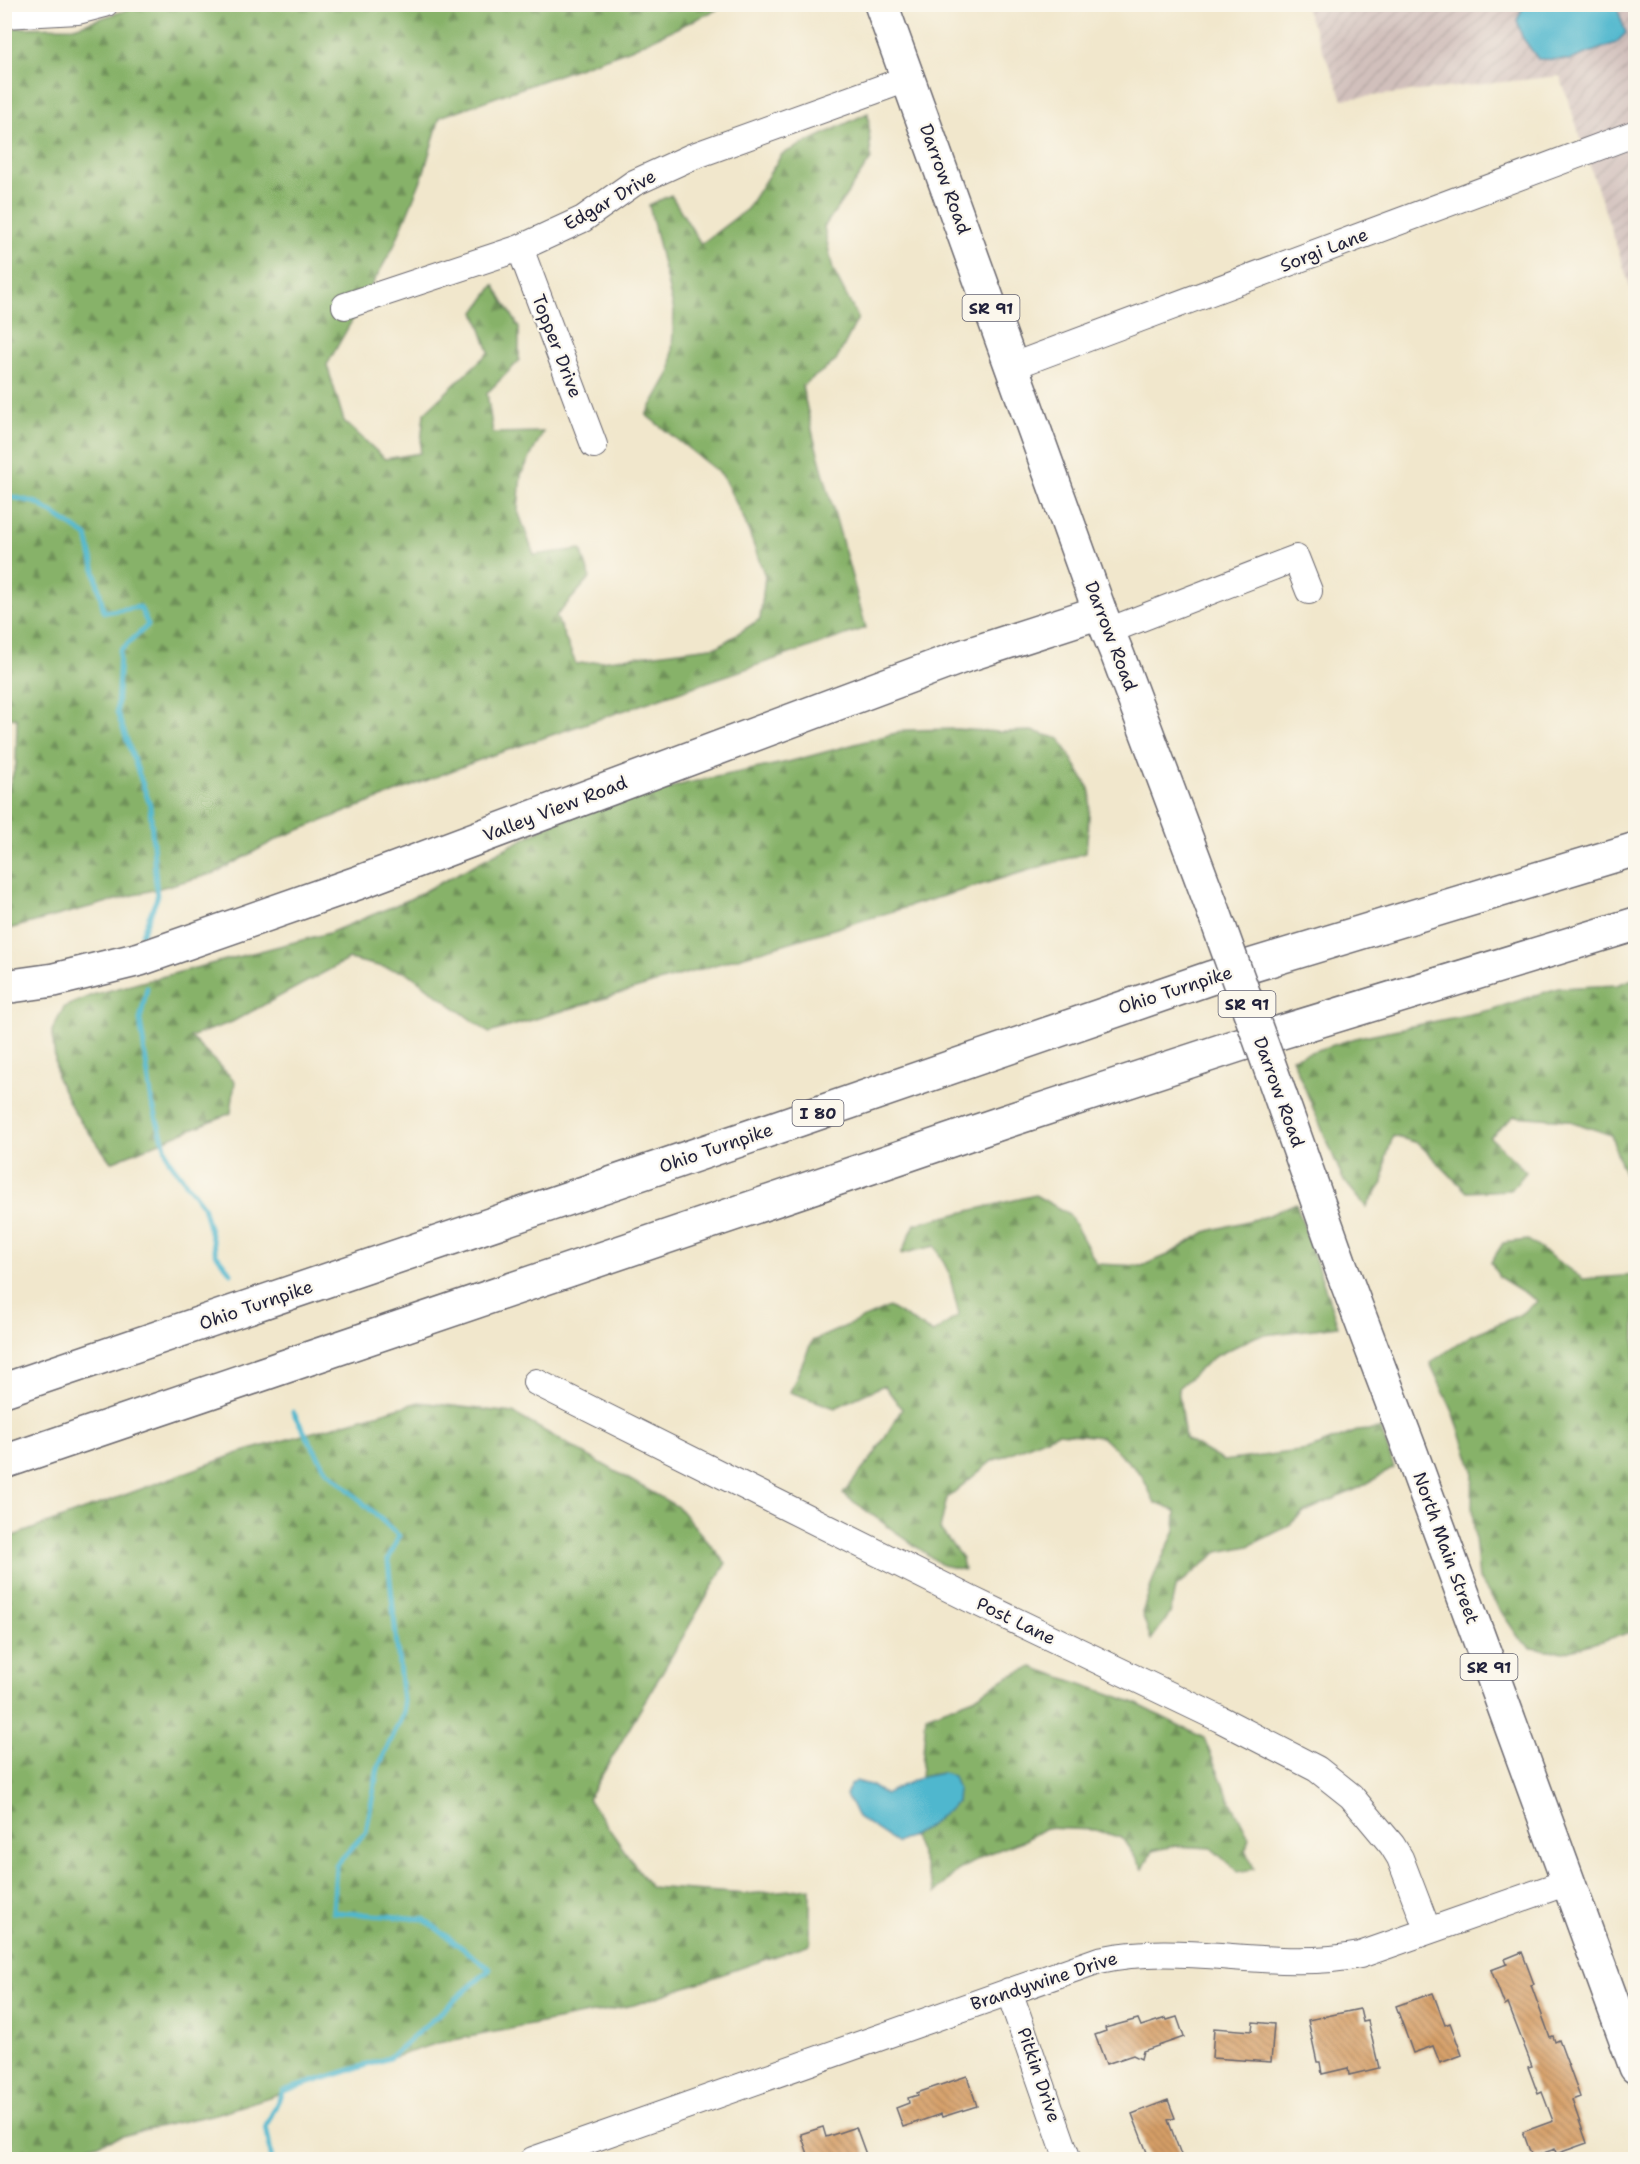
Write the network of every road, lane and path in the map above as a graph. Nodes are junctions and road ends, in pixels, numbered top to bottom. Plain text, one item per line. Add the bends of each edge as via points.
1 (105, 4) edge
2 (881, 4) edge
3 (4, 15) edge
4 (907, 79) junction
5 (1635, 133) edge
6 (520, 248) junction
7 (345, 306) dead end
8 (1012, 366) junction
9 (594, 445) dead end
10 (1310, 591) dead end
11 (1104, 621) junction
12 (1635, 849) edge
13 (1635, 924) edge
14 (4, 987) edge
15 (1341, 1268) joint
16 (536, 1382) dead end
17 (4, 1390) edge
18 (4, 1462) edge
19 (1568, 1882) junction
20 (1428, 1931) junction
21 (1009, 1991) junction
22 (1635, 2067) edge
23 (533, 2160) edge
24 (1068, 2160) edge

1 - 3 street via 78,11
2 - 4 main road, Darrow Road / SR 91
4 - 6 street, Edgar Drive via 691,157 634,183 583,219
4 - 8 main road, Darrow Road / SR 91
5 - 8 street, Sorgi Lane
6 - 7 street, Edgar Drive
6 - 9 street, Topper Drive
8 - 11 main road, Darrow Road / SR 91
10 - 11 street via 1296,558
11 - 14 main road, Valley View Road via 961,657 360,882 140,959 54,980
11 - 15 main road, Darrow Road / SR 91, bridge via 1214,912
12 - 17 main road, Ohio Turnpike / I 80 via 1210,978
13 - 18 main road via 1015,1118
15 - 19 main road, North Main Street / SR 91
16 - 20 street, Post Lane via 1317,1769 1351,1796 1392,1845
19 - 20 street, Brandywine Drive
19 - 22 main road, North Main Street / SR 91
20 - 21 street, Brandywine Drive via 1335,1960 1298,1962 1180,1953 1125,1954
21 - 23 street, Brandywine Drive
21 - 24 street, Pitkin Drive

